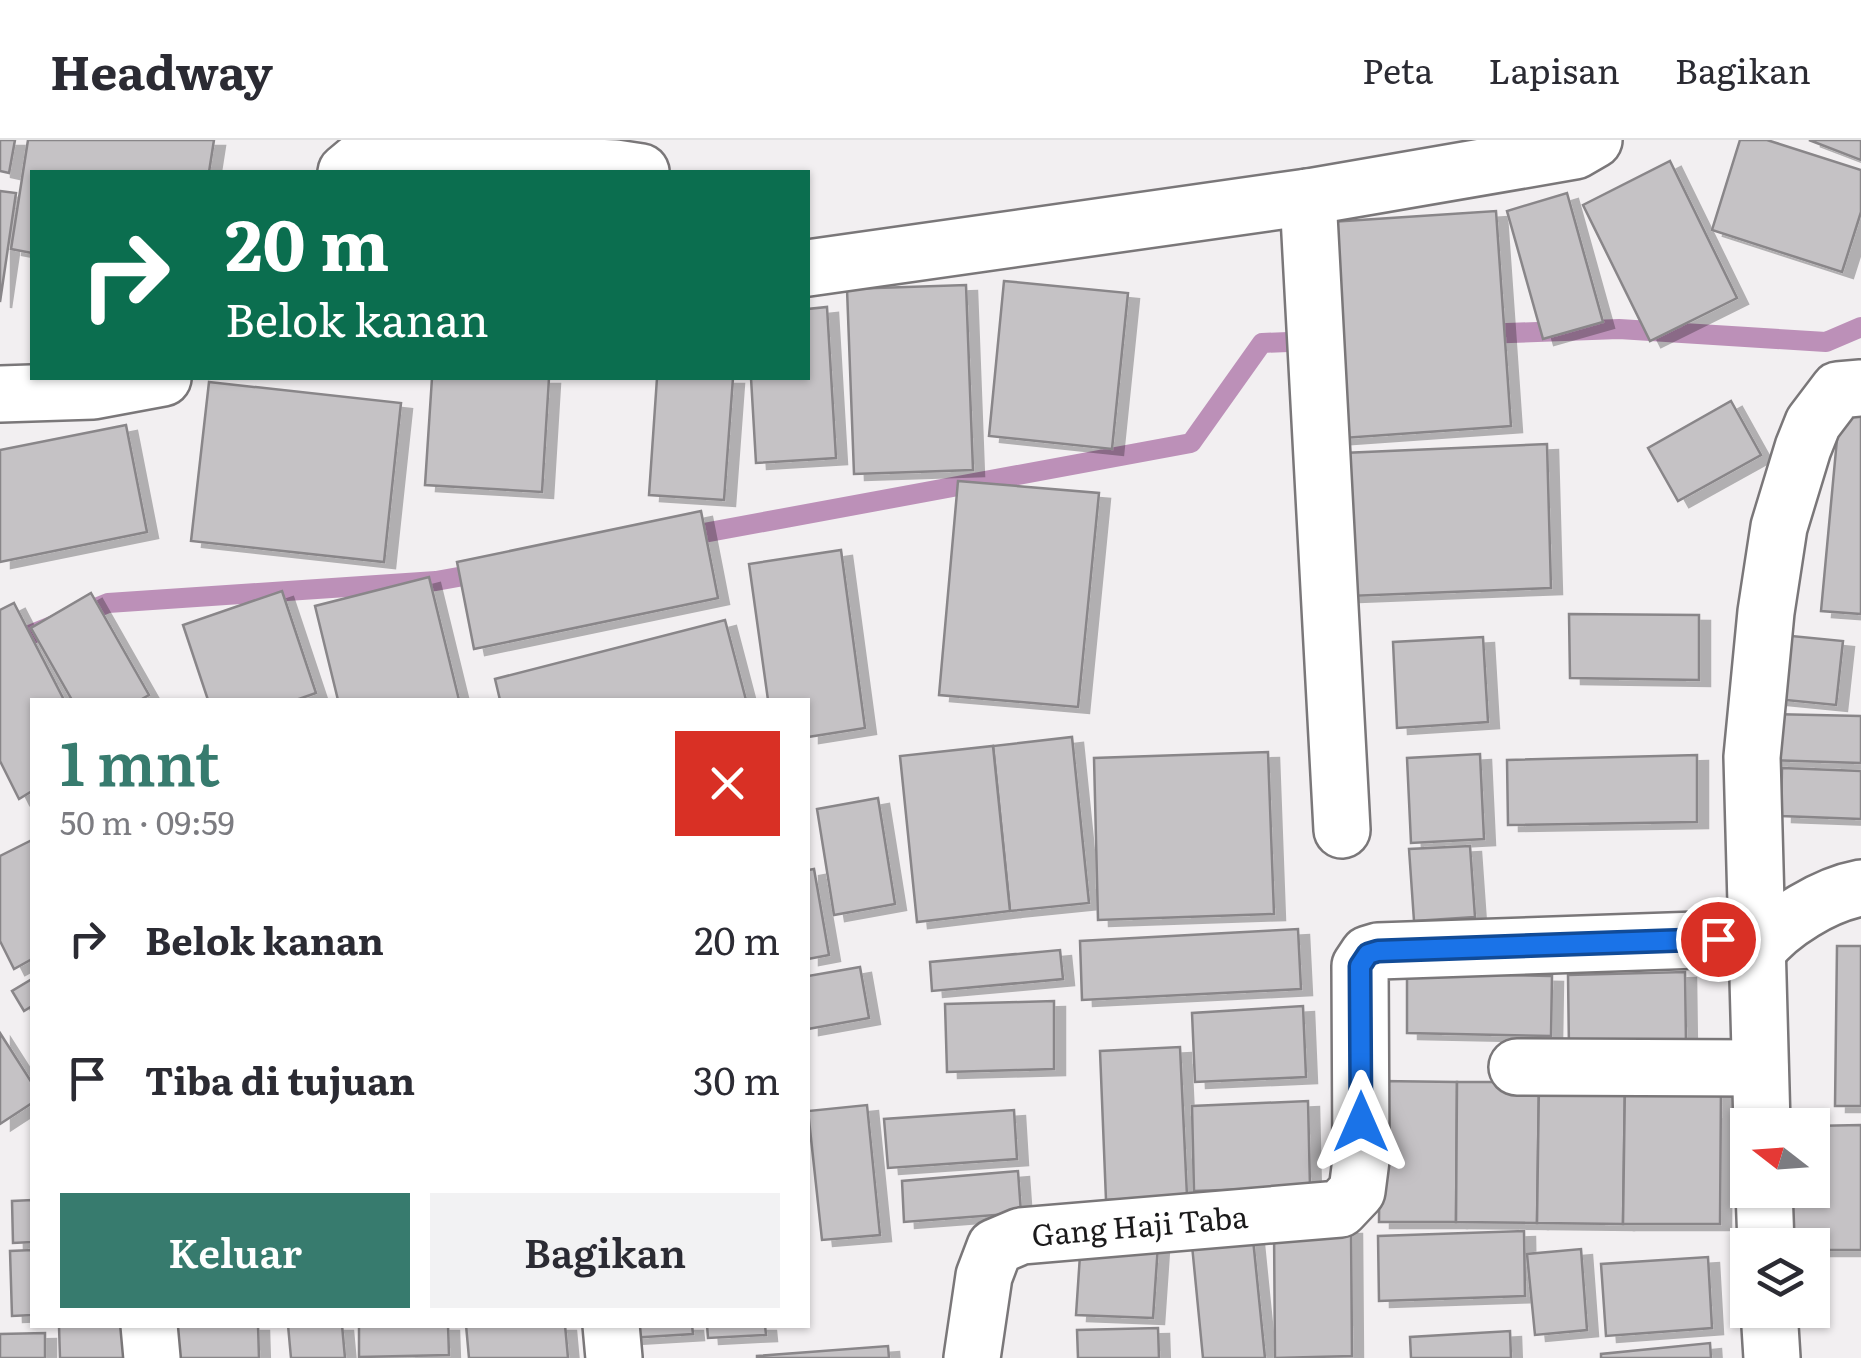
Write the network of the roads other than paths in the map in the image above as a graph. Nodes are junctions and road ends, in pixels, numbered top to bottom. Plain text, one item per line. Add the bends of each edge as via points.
1 (1594, 140) edge
2 (1421, 159) edge
3 (348, 170) edge
4 (628, 170) edge
5 (1308, 197) junction
6 (810, 268) edge
7 (153, 380) edge
8 (1849, 389) edge
9 (0, 394) edge
10 (1342, 830) dead end
11 (1861, 888) edge
12 (1756, 944) junction
13 (1517, 1067) dead end
14 (1760, 1068) junction
15 (1761, 1108) edge
16 (149, 1328) edge
17 (611, 1328) edge
18 (1770, 1328) edge
19 (152, 1358) edge
20 (614, 1358) edge
21 (972, 1358) edge
22 (1772, 1358) edge

1 - 2 street via 1575,151
2 - 5 street
3 - 4 street via 372,158
5 - 6 street
5 - 10 street
7 - 9 street via 93,392
8 - 12 street via 1814,423 1771,571 1752,756
11 - 12 street via 1807,911
12 - 14 street
12 - 21 street, Gang Haji Taba via 1368,954 1360,966 1358,1191 1340,1210 1021,1236 995,1247
13 - 14 street
14 - 15 street
16 - 19 street
17 - 20 street
18 - 22 street

